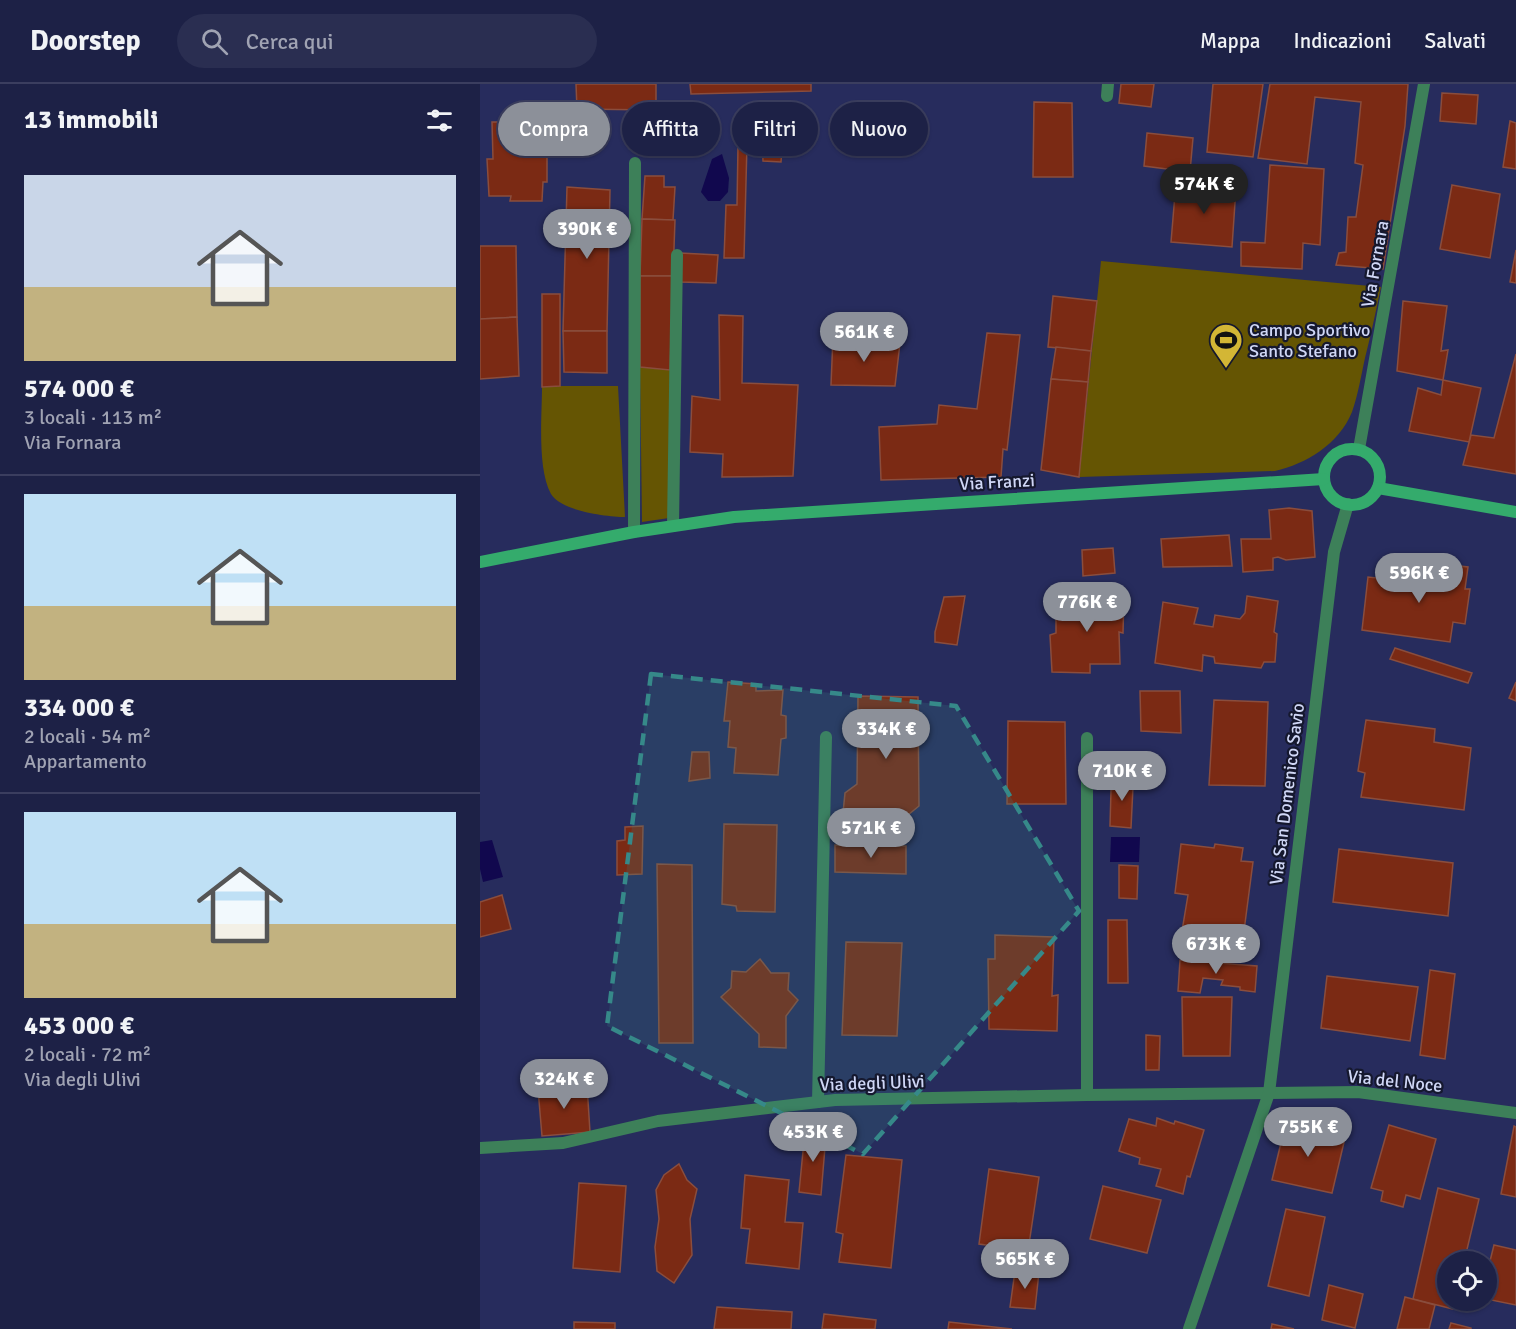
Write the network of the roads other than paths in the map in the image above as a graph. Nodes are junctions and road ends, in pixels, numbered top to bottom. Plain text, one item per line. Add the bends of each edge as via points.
1 (1424, 84) edge
2 (635, 163) dead end
3 (677, 255) dead end
4 (1359, 449) junction
5 (1324, 480) junction
6 (1378, 488) junction
7 (1348, 504) junction
8 (1516, 512) edge
9 (673, 525) junction
10 (634, 532) junction
11 (480, 562) edge
12 (826, 737) dead end
13 (1087, 738) dead end
14 (1269, 1093) junction
15 (1087, 1095) junction
16 (818, 1102) junction
17 (1516, 1113) edge
18 (480, 1148) edge
19 (1190, 1329) edge

1 - 4 street, Via Fornara
2 - 10 street
3 - 9 street
4 - 5 main road via 1334,455
4 - 6 main road via 1375,460 1380,478
5 - 7 main road via 1332,496
5 - 9 main road, Via Franzi via 734,517
6 - 7 main road via 1366,501
6 - 8 main road
7 - 14 street, Via San Domenico Savio via 1334,552
9 - 10 main road, Via Franzi
10 - 11 main road, Via Franzi
12 - 16 street
13 - 15 street
14 - 15 street, Via degli Ulivi
14 - 17 street, Via del Noce via 1358,1092
14 - 19 street, Via San Domenico Savio
15 - 16 street, Via degli Ulivi
16 - 18 street, Via degli Ulivi via 658,1121 563,1143

